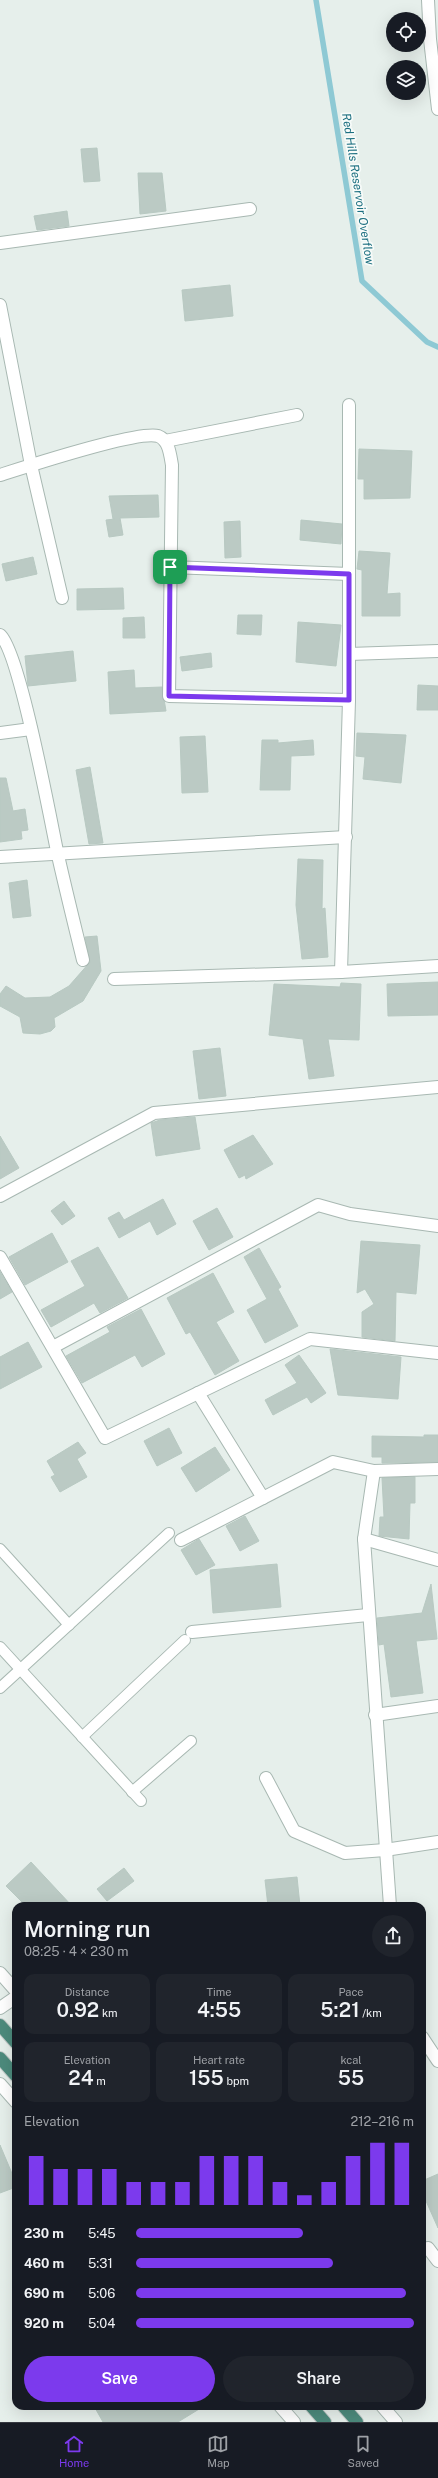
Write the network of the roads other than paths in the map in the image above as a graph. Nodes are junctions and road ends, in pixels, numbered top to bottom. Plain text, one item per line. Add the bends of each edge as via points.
1 (428, 0) edge
2 (434, 39) edge
3 (438, 109) edge
4 (250, 210) dead end
5 (0, 242) edge
6 (0, 305) edge
7 (349, 406) dead end
8 (297, 415) dead end
9 (165, 441) junction
10 (31, 465) junction
11 (0, 475) edge
12 (170, 567) junction
13 (349, 574) junction
14 (62, 598) dead end
15 (0, 635) edge
16 (438, 651) edge
17 (349, 654) junction
18 (349, 700) junction
19 (31, 729) junction
20 (0, 733) edge
21 (346, 837) junction
22 (57, 852) junction
23 (0, 857) edge
24 (83, 960) dead end
25 (438, 966) edge
26 (341, 972) junction
27 (114, 979) dead end
28 (438, 1087) edge
29 (0, 1196) edge
30 (438, 1226) edge
31 (0, 1257) edge
32 (52, 1347) junction
33 (438, 1353) edge
34 (198, 1393) junction
35 (438, 1469) edge
36 (374, 1471) junction
37 (263, 1498) junction
38 (169, 1533) dead end
39 (364, 1539) junction
40 (181, 1540) dead end
41 (0, 1549) edge
42 (438, 1560) edge
43 (368, 1615) junction
44 (69, 1625) junction
45 (188, 1636) joint
46 (0, 1647) edge
47 (20, 1669) junction
48 (0, 1688) edge
49 (438, 1706) edge
50 (375, 1715) junction
51 (82, 1737) junction
52 (191, 1741) dead end
53 (266, 1778) dead end
54 (132, 1792) junction
55 (140, 1802) dead end
56 (438, 1842) edge
57 (385, 1850) junction
58 (390, 1902) edge
59 (0, 1974) edge
60 (12, 1987) edge
61 (12, 1999) edge
62 (0, 2008) edge
63 (0, 2025) edge
64 (12, 2038) edge
65 (426, 2043) edge
66 (0, 2058) edge
67 (438, 2061) edge
68 (12, 2072) edge
69 (0, 2084) edge
70 (12, 2098) edge
71 (428, 2248) dead end
72 (438, 2261) edge
73 (284, 2410) edge
74 (314, 2410) edge
75 (346, 2410) edge
76 (386, 2410) edge
77 (294, 2422) edge
78 (325, 2422) edge
79 (357, 2422) edge
80 (396, 2422) edge

1 - 2 street
2 - 3 street
4 - 5 street
6 - 10 street
7 - 13 street
8 - 9 street
9 - 10 street via 157,436 131,438
9 - 12 street via 172,465
10 - 11 street
10 - 14 street
12 - 13 street
12 - 18 street via 169,696
13 - 17 street
15 - 19 street via 4,638 11,656
16 - 17 street
17 - 18 street
18 - 21 street
19 - 20 street
19 - 22 street
21 - 22 street
21 - 26 street
22 - 23 street
22 - 24 street
25 - 26 street
26 - 27 street
28 - 29 street via 154,1113
30 - 32 street via 350,1214 318,1205
31 - 32 street
32 - 34 street via 105,1438
33 - 34 street via 310,1339
34 - 37 street
35 - 36 street
36 - 37 street via 333,1462
36 - 39 street
37 - 40 street
38 - 44 lane
39 - 42 street
39 - 43 street
41 - 44 lane
43 - 45 street
43 - 50 street
44 - 47 lane
45 - 51 lane
46 - 47 lane
47 - 48 lane
47 - 51 lane
49 - 50 street
50 - 57 street
51 - 54 lane
52 - 54 lane
53 - 57 street via 294,1831 345,1853
54 - 55 lane
56 - 57 street
57 - 58 street
59 - 60 street
61 - 62 street
63 - 64 highway
65 - 67 street
66 - 68 highway
69 - 70 street
71 - 72 street
73 - 77 street
74 - 78 highway
75 - 79 highway
76 - 80 street

